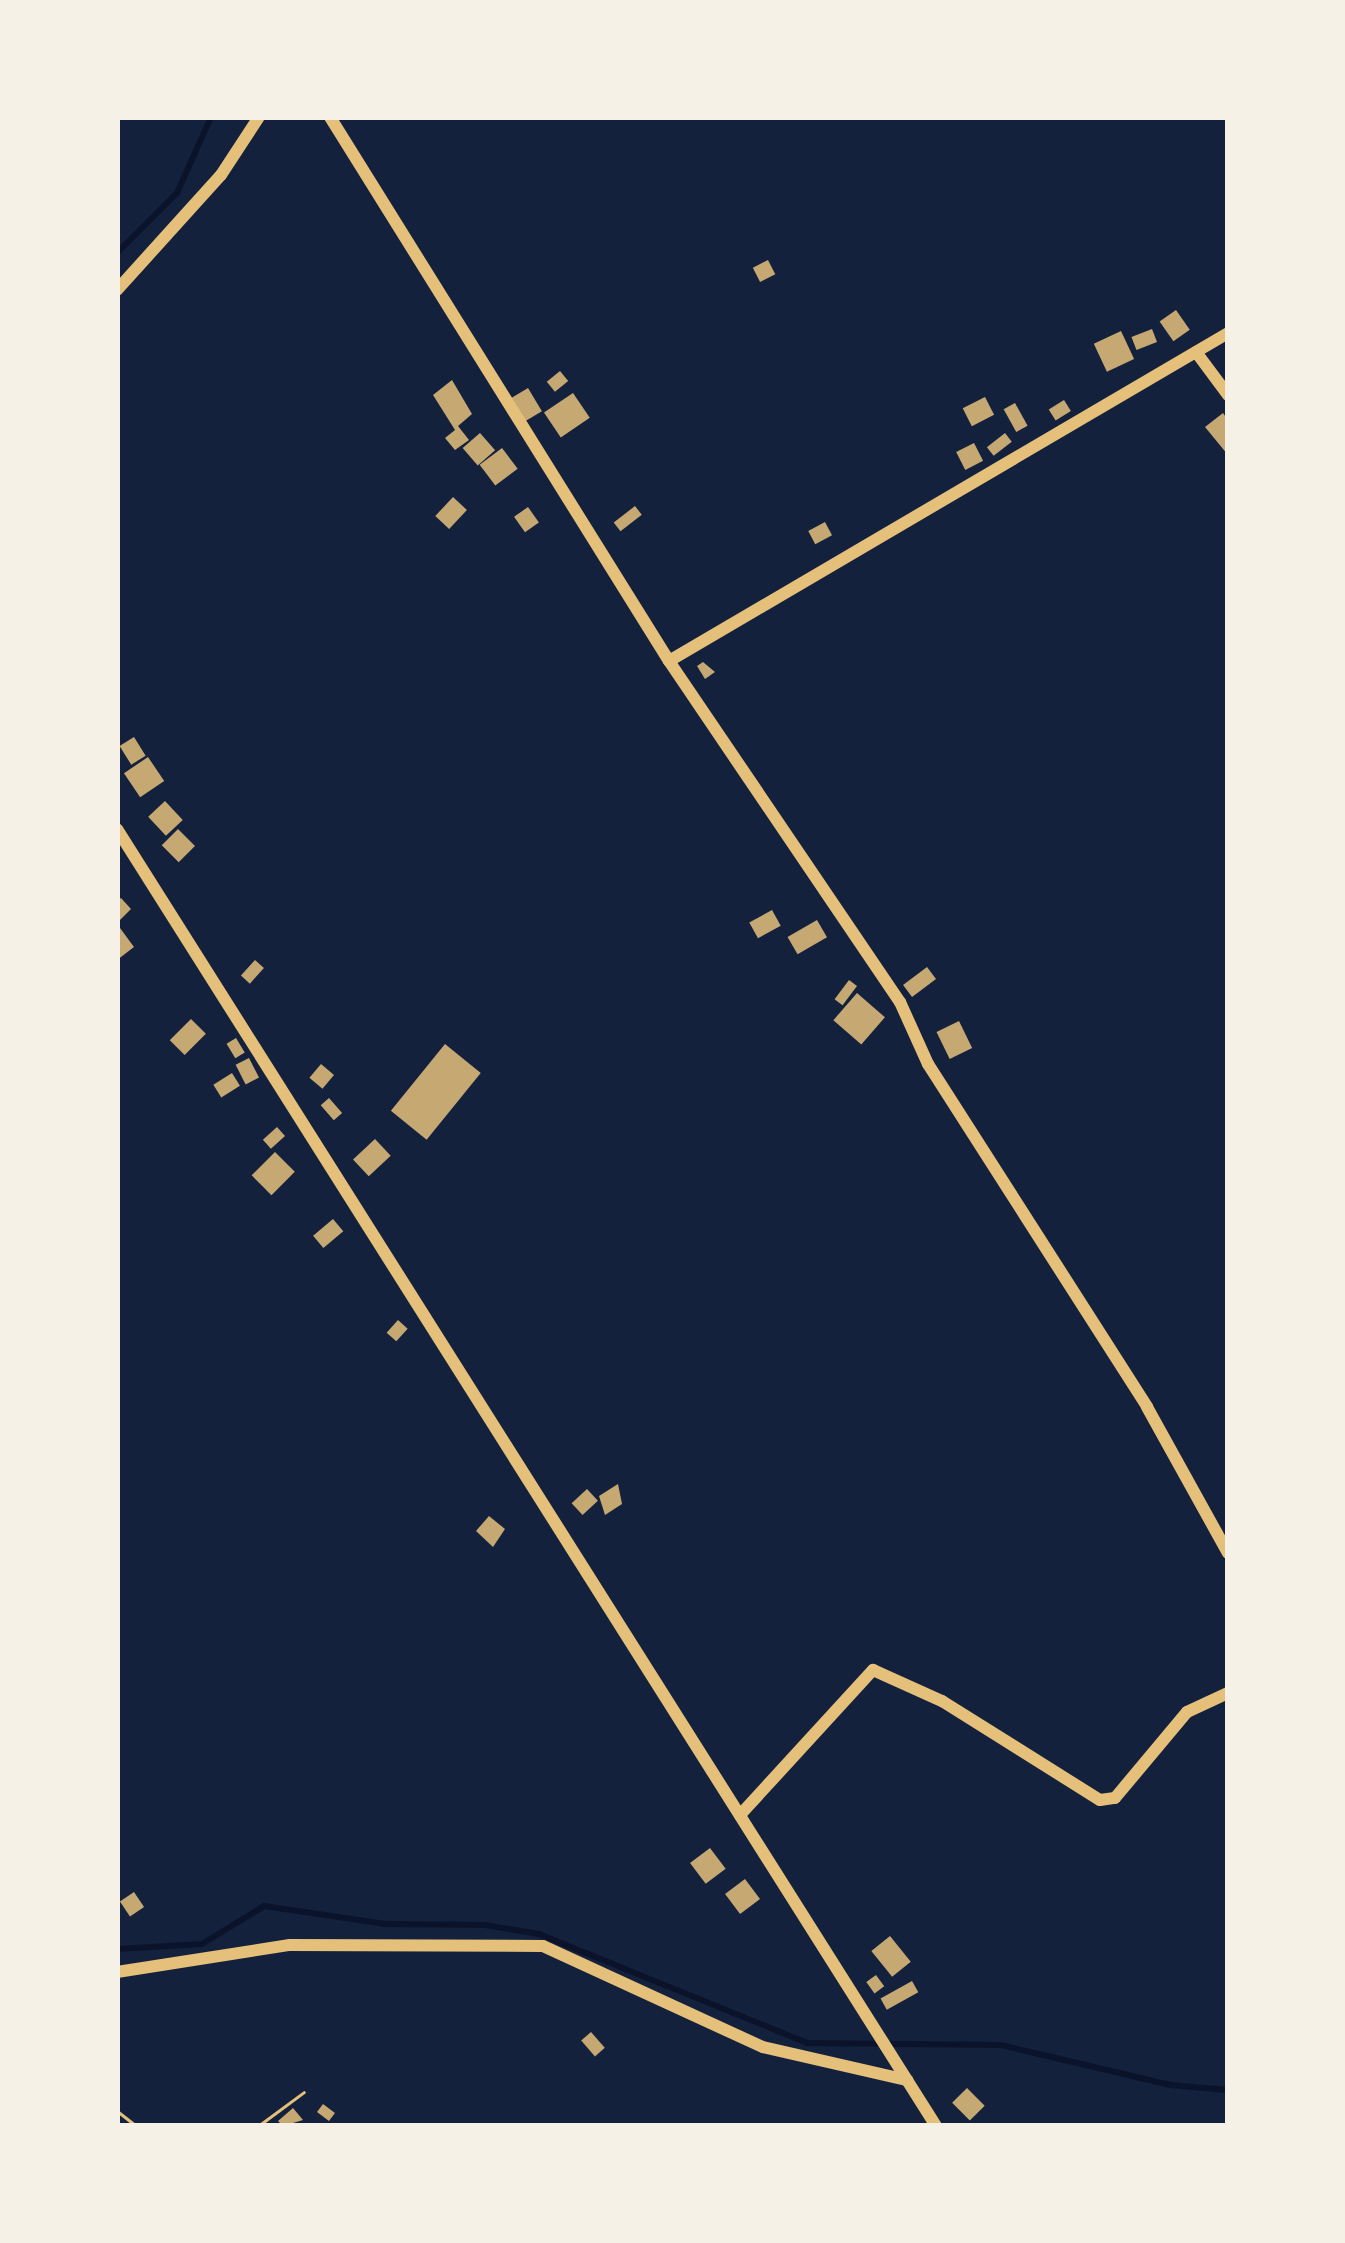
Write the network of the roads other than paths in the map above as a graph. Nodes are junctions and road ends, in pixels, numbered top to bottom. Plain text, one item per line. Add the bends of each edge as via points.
1 (259, 117) edge
2 (330, 117) edge
3 (117, 290) edge
4 (1228, 333) edge
5 (1196, 352) junction
6 (1228, 395) edge
7 (669, 661) junction
8 (117, 829) edge
9 (1228, 1553) edge
10 (1228, 1693) edge
11 (740, 1815) junction
12 (117, 1972) edge
13 (907, 2080) junction
14 (936, 2126) edge

1 - 3 street via 221,175
2 - 7 street
4 - 5 street
5 - 6 street
5 - 7 street
7 - 9 street via 900,1001 928,1064 1147,1407
8 - 11 street
10 - 11 street via 1187,1712 1115,1798 1100,1799 942,1701 873,1670
11 - 13 street
12 - 13 street via 290,1945 543,1946 764,2047
13 - 14 street

